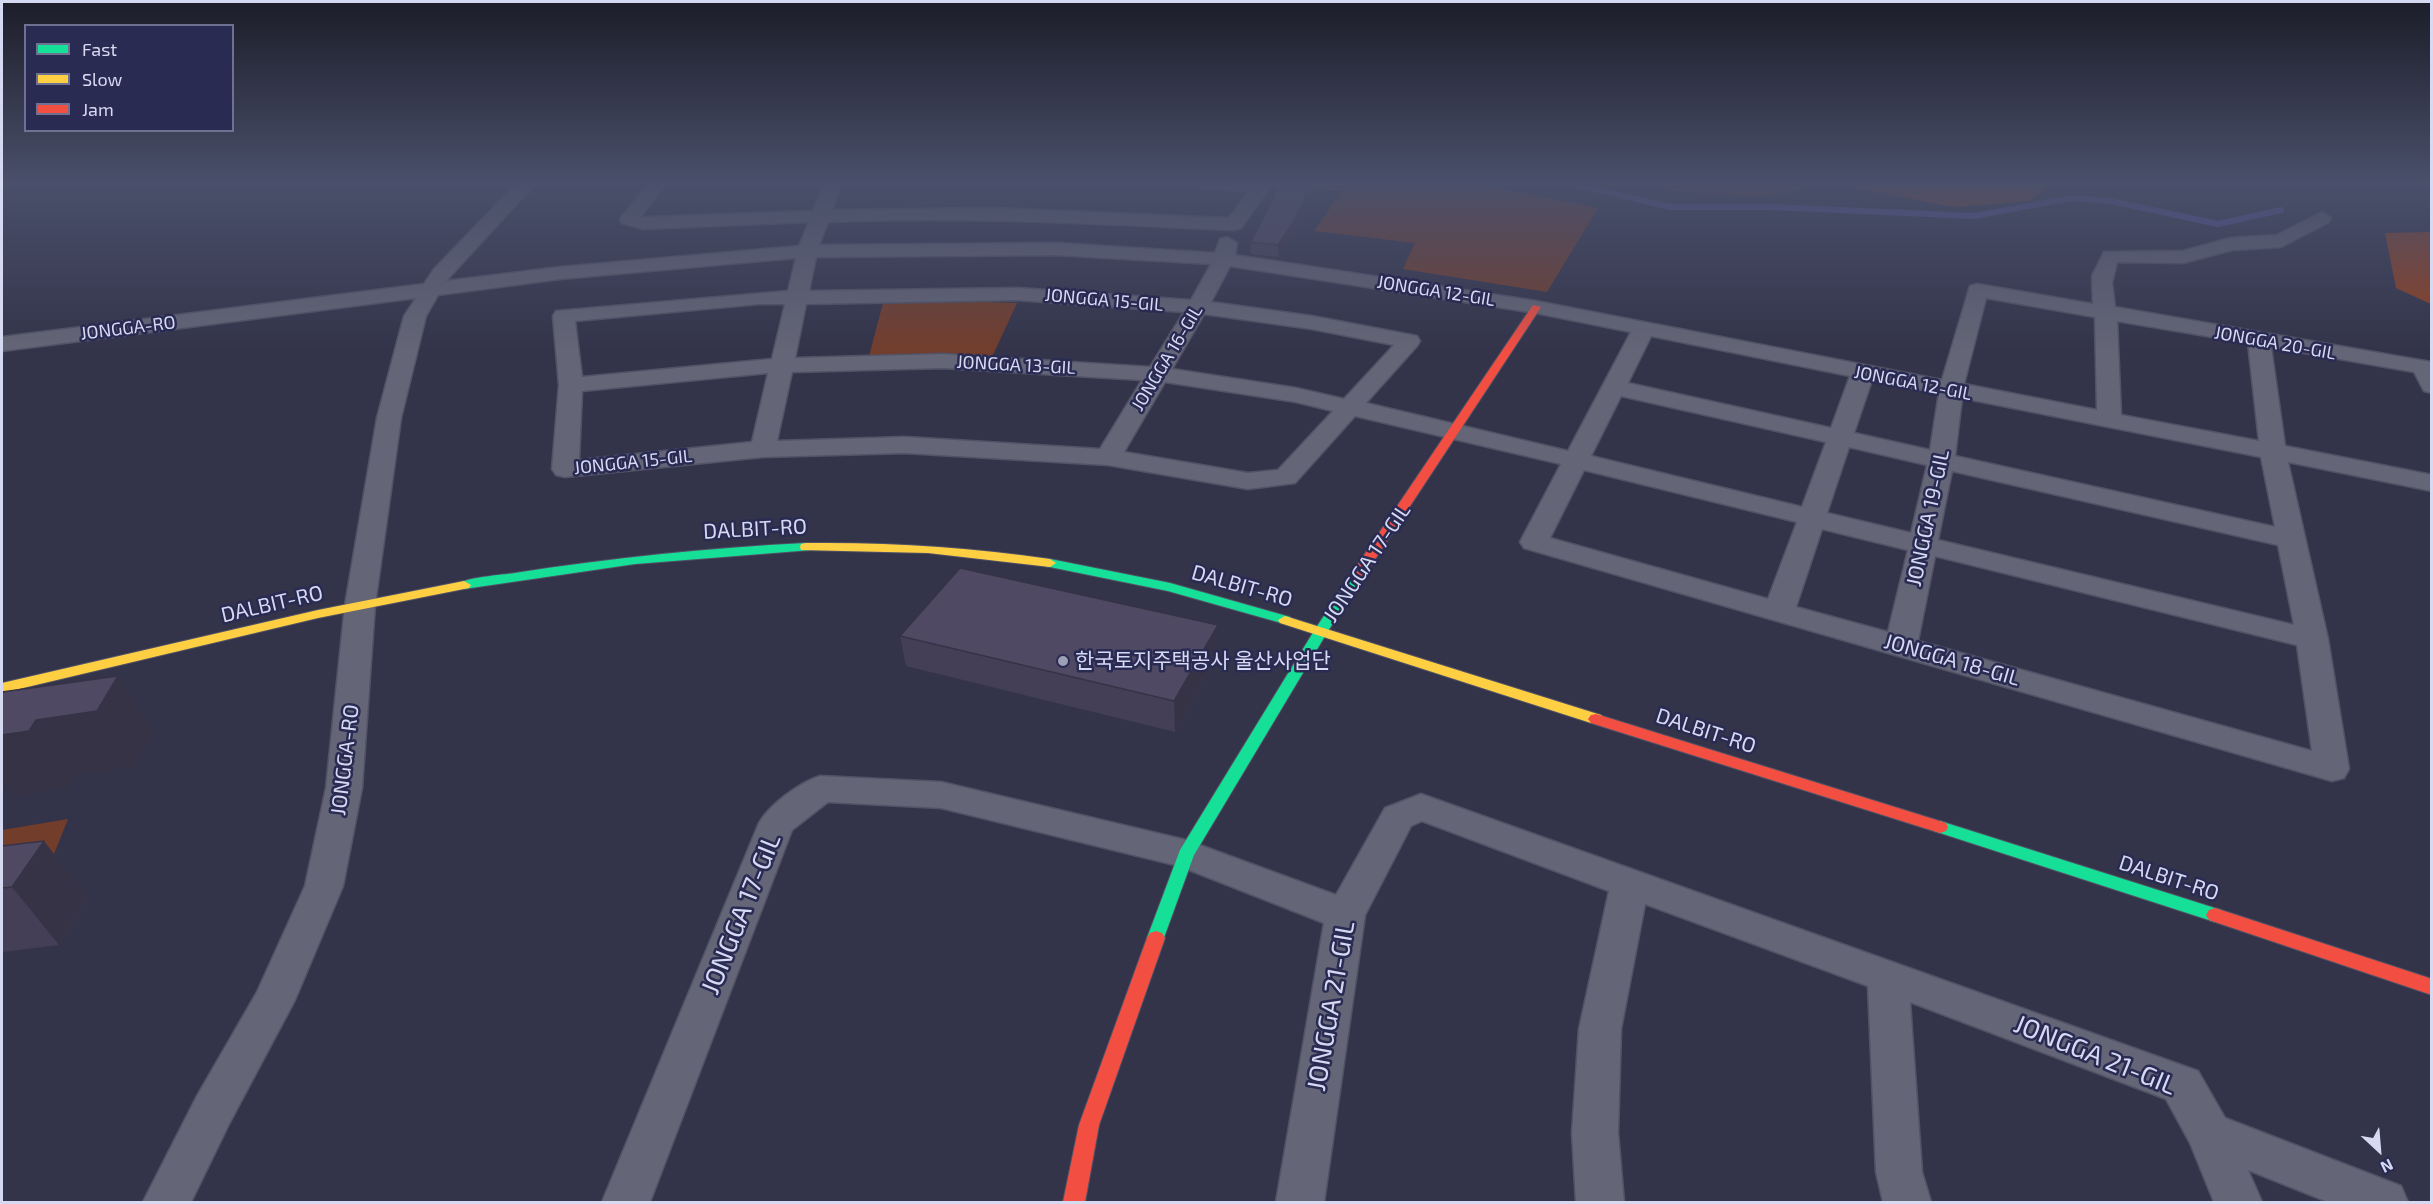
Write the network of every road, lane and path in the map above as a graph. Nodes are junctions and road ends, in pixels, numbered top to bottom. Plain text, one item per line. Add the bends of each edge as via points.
1 (473, 239) edge
2 (811, 239) edge
3 (1229, 239) edge
4 (2283, 239) edge
5 (807, 251) junction
6 (1224, 259) junction
7 (560, 273) junction
8 (432, 289) junction
9 (796, 297) junction
10 (1536, 307) junction
11 (1197, 308) junction
12 (2106, 313) junction
13 (564, 316) junction
14 (1645, 327) junction
15 (2259, 341) junction
16 (2, 344) edge
17 (782, 365) junction
18 (1863, 373) junction
19 (1158, 374) junction
20 (571, 385) junction
21 (2432, 386) edge
22 (1614, 387) junction
23 (1951, 390) junction
24 (1348, 407) junction
25 (2109, 421) junction
26 (1455, 431) junction
27 (1840, 439) junction
28 (763, 449) junction
29 (2273, 451) junction
30 (1108, 457) junction
31 (1576, 460) junction
32 (1941, 462) junction
33 (2432, 483) edge
34 (1811, 517) junction
35 (2291, 539) junction
36 (1922, 544) junction
37 (360, 605) junction
38 (1779, 611) junction
39 (1321, 631) junction
40 (2312, 639) junction
41 (1901, 645) junction
42 (2, 688) edge
43 (1186, 854) junction
44 (1629, 885) junction
45 (1344, 915) junction
46 (1888, 976) junction
47 (2432, 987) edge
48 (2209, 1133) junction
49 (167, 1203) edge
50 (626, 1203) edge
51 (1074, 1203) edge
52 (1300, 1203) edge
53 (1600, 1203) edge
54 (1907, 1203) edge
55 (2238, 1203) edge
56 (2384, 1203) edge

1 - 8 street, JONGGA-RO via 441,273
2 - 5 street
3 - 6 street, JONGGA 16-GIL
4 - 12 street via 2230,244 2183,257 2111,256 2104,272
5 - 6 street, JONGGA 12-GIL via 1057,249
5 - 7 street, JONGGA 12-GIL
5 - 9 street
6 - 10 street, JONGGA 12-GIL
6 - 11 street, JONGGA 16-GIL
7 - 8 street, JONGGA 12-GIL
7 - 13 street
8 - 16 street, JONGGA-RO
8 - 37 street, JONGGA-RO via 415,316 389,418
9 - 11 street, JONGGA 15-GIL via 1017,294
9 - 13 street, JONGGA 15-GIL
9 - 17 street
10 - 14 street, JONGGA 12-GIL
10 - 26 main road, JONGGA 17-GIL
11 - 19 street, JONGGA 16-GIL
11 - 24 street, JONGGA 15-GIL via 1328,323 1409,341
12 - 15 street, JONGGA 20-GIL
12 - 23 street, JONGGA 20-GIL via 1977,290
12 - 25 street
13 - 20 street, JONGGA 15-GIL
14 - 18 street, JONGGA 12-GIL
14 - 22 street, JONGGA 18-GIL
15 - 21 street, JONGGA 20-GIL via 2423,367
15 - 29 street
17 - 19 street, JONGGA 13-GIL via 958,361
17 - 20 street, JONGGA 13-GIL
17 - 28 street
18 - 23 street, JONGGA 12-GIL
18 - 27 street
19 - 24 street, JONGGA 13-GIL
19 - 30 street, JONGGA 16-GIL
20 - 28 street, JONGGA 15-GIL via 565,469
22 - 27 street
22 - 31 street, JONGGA 18-GIL
23 - 25 street, JONGGA 12-GIL
23 - 32 street, JONGGA 19-GIL
24 - 26 street, JONGGA 13-GIL
24 - 30 street, JONGGA 15-GIL via 1286,477 1248,481
25 - 29 street, JONGGA 12-GIL
26 - 31 street, JONGGA 13-GIL
26 - 39 main road, JONGGA 17-GIL
27 - 32 street
27 - 34 street
28 - 30 street, JONGGA 15-GIL via 905,446
29 - 33 street
29 - 35 street, JONGGA 18-GIL
31 - 34 street
31 - 38 street, JONGGA 18-GIL via 1533,542
32 - 35 street
32 - 36 street, JONGGA 19-GIL
34 - 36 street
34 - 38 street
35 - 40 street, JONGGA 18-GIL
36 - 40 street
36 - 41 street, JONGGA 19-GIL
37 - 39 main road, DALBIT-RO via 622,559 856,546 983,554 1086,567 1214,598
37 - 42 main road, DALBIT-RO
37 - 49 street, JONGGA-RO via 344,788 324,886 274,1000
38 - 41 street, JONGGA 18-GIL
39 - 43 main road, JONGGA 17-GIL
39 - 47 main road, DALBIT-RO
40 - 41 street, JONGGA 18-GIL via 2332,769
43 - 45 street
43 - 50 street, JONGGA 17-GIL via 941,795 820,789 777,823
43 - 51 main road, JONGGA 17-GIL via 1089,1125
44 - 45 street, JONGGA 21-GIL via 1421,807 1398,817
44 - 46 street, JONGGA 21-GIL
44 - 53 street via 1600,1029 1595,1133
45 - 52 street, JONGGA 21-GIL
46 - 48 street, JONGGA 21-GIL via 2182,1085
46 - 54 street via 1899,1172
48 - 55 street, JONGGA 21-GIL
48 - 56 street

